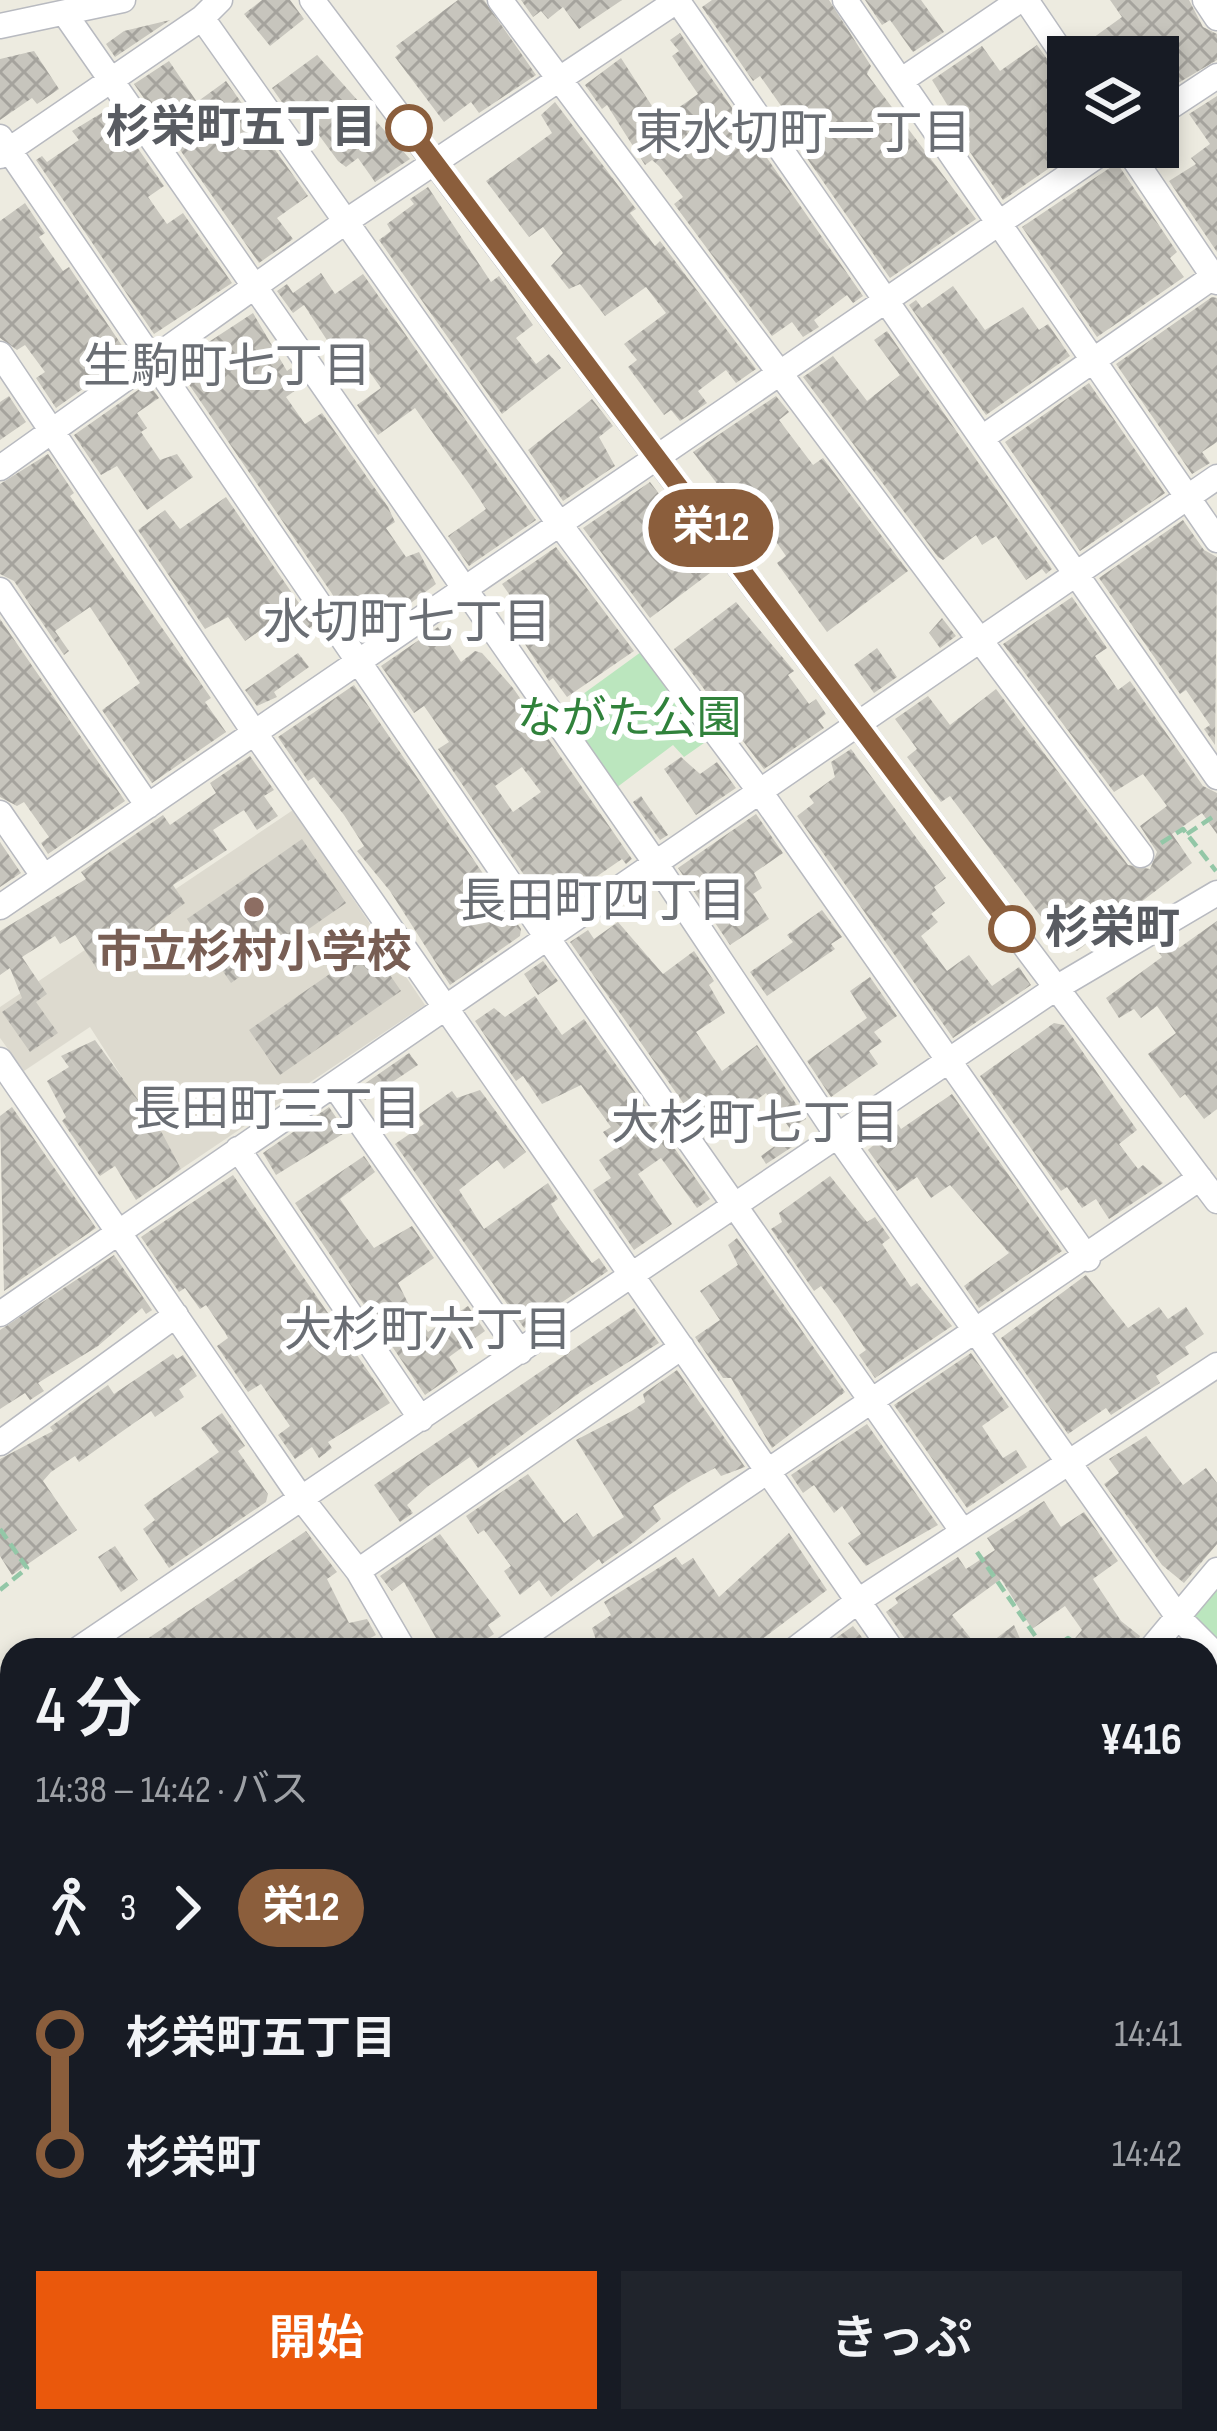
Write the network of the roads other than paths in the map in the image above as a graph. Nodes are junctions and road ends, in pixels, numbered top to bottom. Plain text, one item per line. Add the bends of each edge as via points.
1 (123, 0) edge
2 (312, 0) edge
3 (500, 0) edge
4 (677, 0) edge
5 (845, 0) edge
6 (1023, 0) edge
7 (1205, 0) edge
8 (81, 8) edge
9 (211, 9) edge
10 (1217, 18) edge
11 (0, 26) edge
12 (1049, 36) edge
13 (1217, 76) edge
14 (112, 80) junction
15 (902, 80) junction
16 (560, 82) junction
17 (1179, 101) edge
18 (3, 148) edge
19 (434, 161) junction
20 (1080, 168) edge
21 (1141, 168) edge
22 (348, 220) junction
23 (999, 224) junction
24 (1216, 277) edge
25 (253, 288) junction
26 (888, 298) junction
27 (0, 354) edge
28 (155, 358) junction
29 (1095, 360) junction
30 (777, 374) junction
31 (54, 430) junction
32 (982, 438) junction
33 (657, 457) junction
34 (0, 468) edge
35 (1217, 477) edge
36 (1187, 498) junction
37 (558, 522) junction
38 (1217, 540) edge
39 (1072, 574) junction
40 (460, 588) junction
41 (0, 590) edge
42 (980, 643) junction
43 (359, 658) junction
44 (856, 722) junction
45 (254, 732) junction
46 (1217, 777) edge
47 (758, 790) junction
48 (148, 806) junction
49 (0, 813) edge
50 (1141, 855) road end
51 (655, 861) junction
52 (44, 877) junction
53 (1216, 891) edge
54 (0, 907) edge
55 (546, 936) junction
56 (1056, 988) junction
57 (444, 1008) junction
58 (0, 1060) edge
59 (950, 1063) junction
60 (334, 1084) junction
61 (839, 1138) junction
62 (238, 1149) junction
63 (1200, 1178) junction
64 (1217, 1201) edge
65 (734, 1206) junction
66 (117, 1232) junction
67 (1088, 1259) junction
68 (628, 1276) junction
69 (1, 1311) edge
70 (176, 1315) junction
71 (978, 1331) junction
72 (682, 1346) junction
73 (520, 1352) junction
74 (1217, 1365) edge
75 (872, 1405) junction
76 (421, 1419) junction
77 (0, 1443) edge
78 (1070, 1462) junction
79 (767, 1473) junction
80 (301, 1498) junction
81 (963, 1532) junction
82 (1217, 1570) edge
83 (358, 1571) junction
84 (858, 1601) junction
85 (1178, 1617) junction
86 (103, 1638) edge
87 (397, 1638) edge
88 (522, 1638) edge
89 (810, 1638) edge
90 (884, 1638) edge
91 (1160, 1638) edge
92 (1199, 1638) edge

1 - 8 street
2 - 19 street
3 - 16 street
4 - 16 street
4 - 26 street
5 - 15 street
6 - 12 street
6 - 15 street
7 - 10 street
8 - 11 street
8 - 14 street
9 - 14 street
9 - 22 street
13 - 17 street
14 - 18 street
14 - 25 street
15 - 23 street
16 - 19 street
16 - 30 street
18 - 28 street
19 - 22 street
19 - 33 street
20 - 23 street
21 - 24 street
22 - 25 street
22 - 37 street
23 - 26 street
23 - 29 street
24 - 29 street
25 - 28 street
25 - 40 street
26 - 30 street
26 - 32 street
27 - 31 street
28 - 31 street
28 - 43 street
29 - 32 street
29 - 36 street
30 - 33 street
30 - 42 street
31 - 34 street
31 - 45 street
32 - 39 street
33 - 37 street
33 - 44 street
35 - 36 street
36 - 38 street
36 - 39 street
37 - 40 street
37 - 47 street
39 - 42 street
39 - 46 street
40 - 43 street
40 - 51 street
41 - 48 street
42 - 44 street
42 - 50 street
43 - 45 street
43 - 55 street
44 - 47 street
44 - 56 street
45 - 48 street
45 - 57 street
47 - 51 street
47 - 59 street
48 - 52 street
49 - 52 street
51 - 55 street
51 - 61 street
52 - 54 street
53 - 56 street
55 - 57 street
55 - 65 street
56 - 59 street
56 - 63 street
57 - 60 street
57 - 68 street
58 - 66 street
59 - 61 street
59 - 67 street
60 - 62 street
60 - 73 street
61 - 65 street
61 - 71 street
62 - 66 street
62 - 76 street
63 - 64 street
63 - 67 street
65 - 68 street
65 - 75 street
66 - 69 street
66 - 70 street
67 - 71 street
68 - 72 street
68 - 73 street
70 - 77 street
70 - 80 street
71 - 75 street
71 - 78 street
72 - 79 street
72 - 83 street
73 - 76 street
74 - 78 street
75 - 79 street
75 - 81 street
76 - 80 street
78 - 81 street
78 - 85 street
79 - 84 street
79 - 88 street
80 - 83 street
80 - 86 street
81 - 84 street
82 - 85 street
83 - 87 street
84 - 89 street
84 - 90 street
85 - 91 street
85 - 92 street

